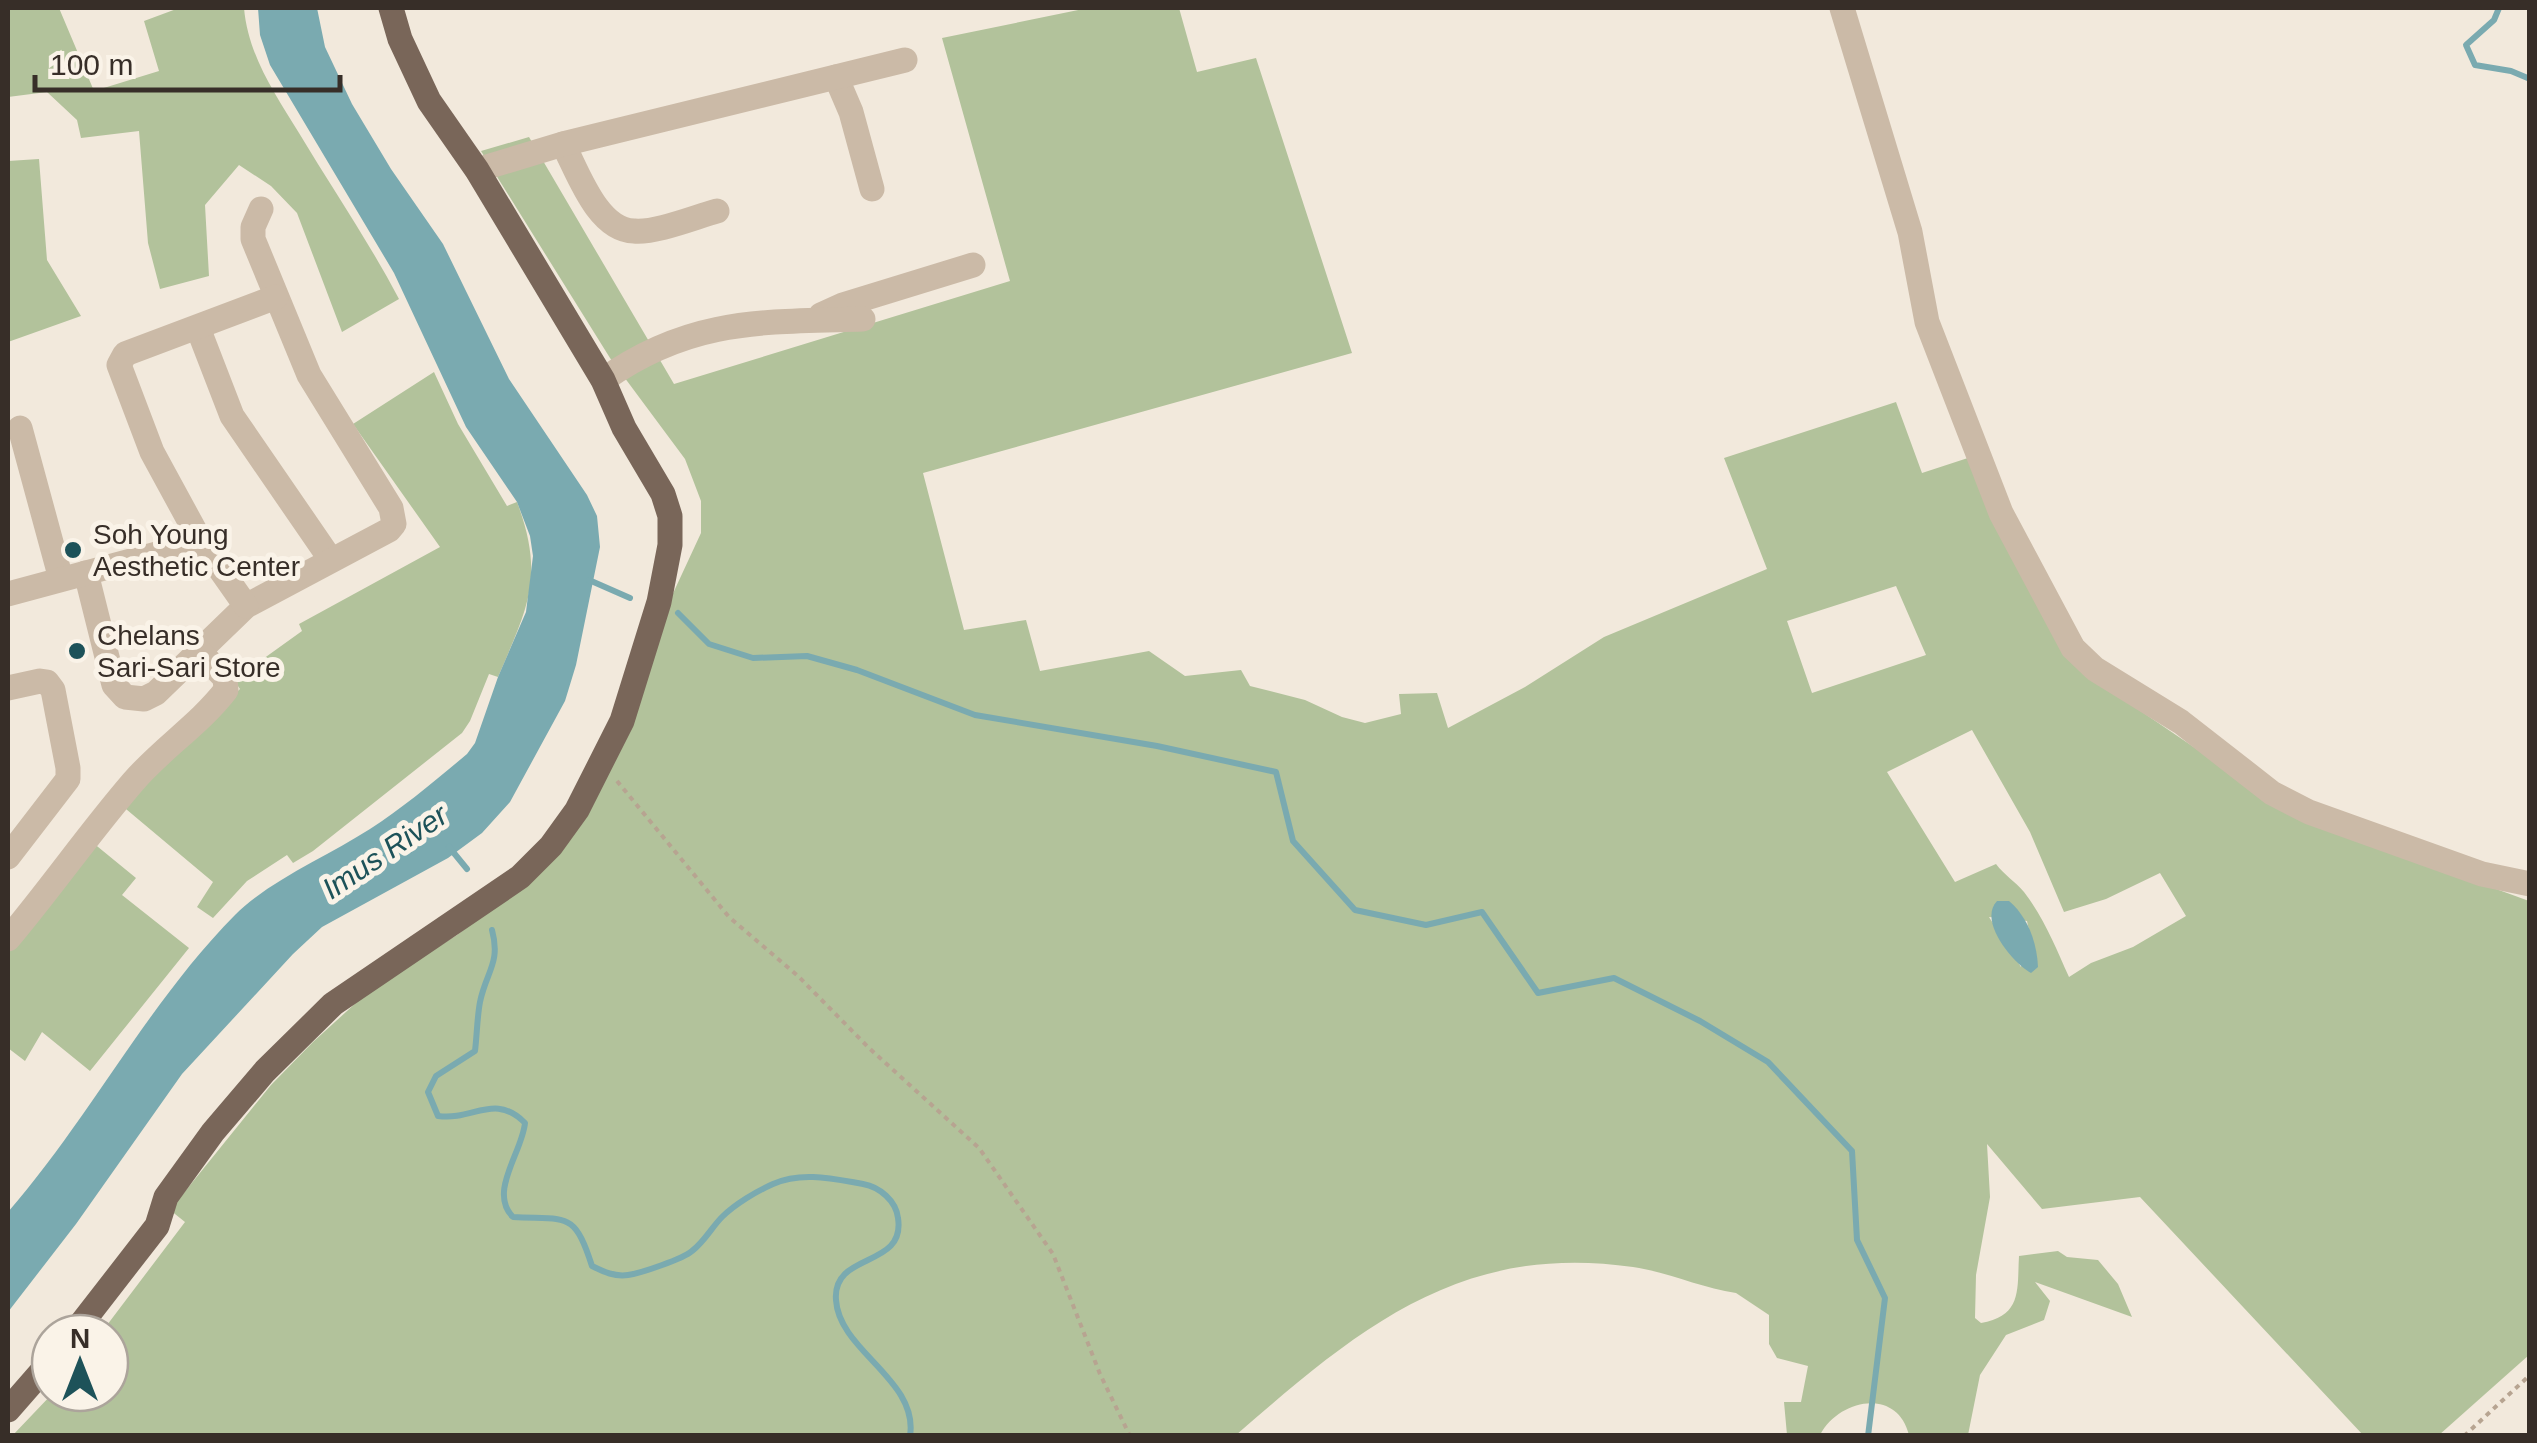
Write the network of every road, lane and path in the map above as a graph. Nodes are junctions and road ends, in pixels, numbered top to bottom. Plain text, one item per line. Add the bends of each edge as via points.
1 (391, 8) edge
2 (1842, 8) edge
3 (905, 60) dead end
4 (836, 76) junction
5 (563, 144) junction
6 (477, 170) junction
7 (872, 189) dead end
8 (261, 209) dead end
9 (718, 211) dead end
10 (973, 265) dead end
11 (276, 297) junction
12 (864, 319) dead end
13 (809, 321) junction
14 (198, 328) junction
15 (602, 380) junction
16 (20, 428) dead end
17 (201, 542) junction
18 (332, 560) junction
19 (74, 576) junction
20 (8, 594) edge
21 (246, 606) junction
22 (198, 650) junction
23 (8, 688) edge
24 (602, 762) junction
25 (8, 856) edge
26 (2530, 884) edge
27 (8, 939) edge
28 (89, 1313) edge
29 (2530, 1375) edge
30 (30, 1385) edge
31 (8, 1410) edge
32 (1130, 1436) edge
33 (2464, 1436) edge

1 - 6 main road via 429,100
2 - 26 street via 1910,232 1927,322 2002,513 2072,648 2272,793 2482,874
3 - 4 street
4 - 5 street
4 - 7 street
5 - 6 street
5 - 9 street via 616,228 636,232
6 - 15 main road
8 - 11 street via 253,239
10 - 13 street
11 - 14 street
11 - 18 street via 315,386 395,519 390,530
12 - 13 street
13 - 15 street via 712,328 672,340
14 - 17 street via 124,354 119,365 152,452
14 - 18 street via 232,416
15 - 24 main road via 670,516 659,602
16 - 19 street
17 - 19 street
17 - 21 street
18 - 21 street
19 - 20 street
19 - 22 street via 114,686 125,697 156,692
21 - 22 street
22 - 27 street via 225,678 226,690 133,782
23 - 25 street via 48,682 68,779
24 - 28 main road via 578,810 520,878 333,1004 264,1071 212,1132 166,1197 156,1226
24 - 32 path via 729,917 979,1148 1054,1254
29 - 33 path
30 - 31 main road

